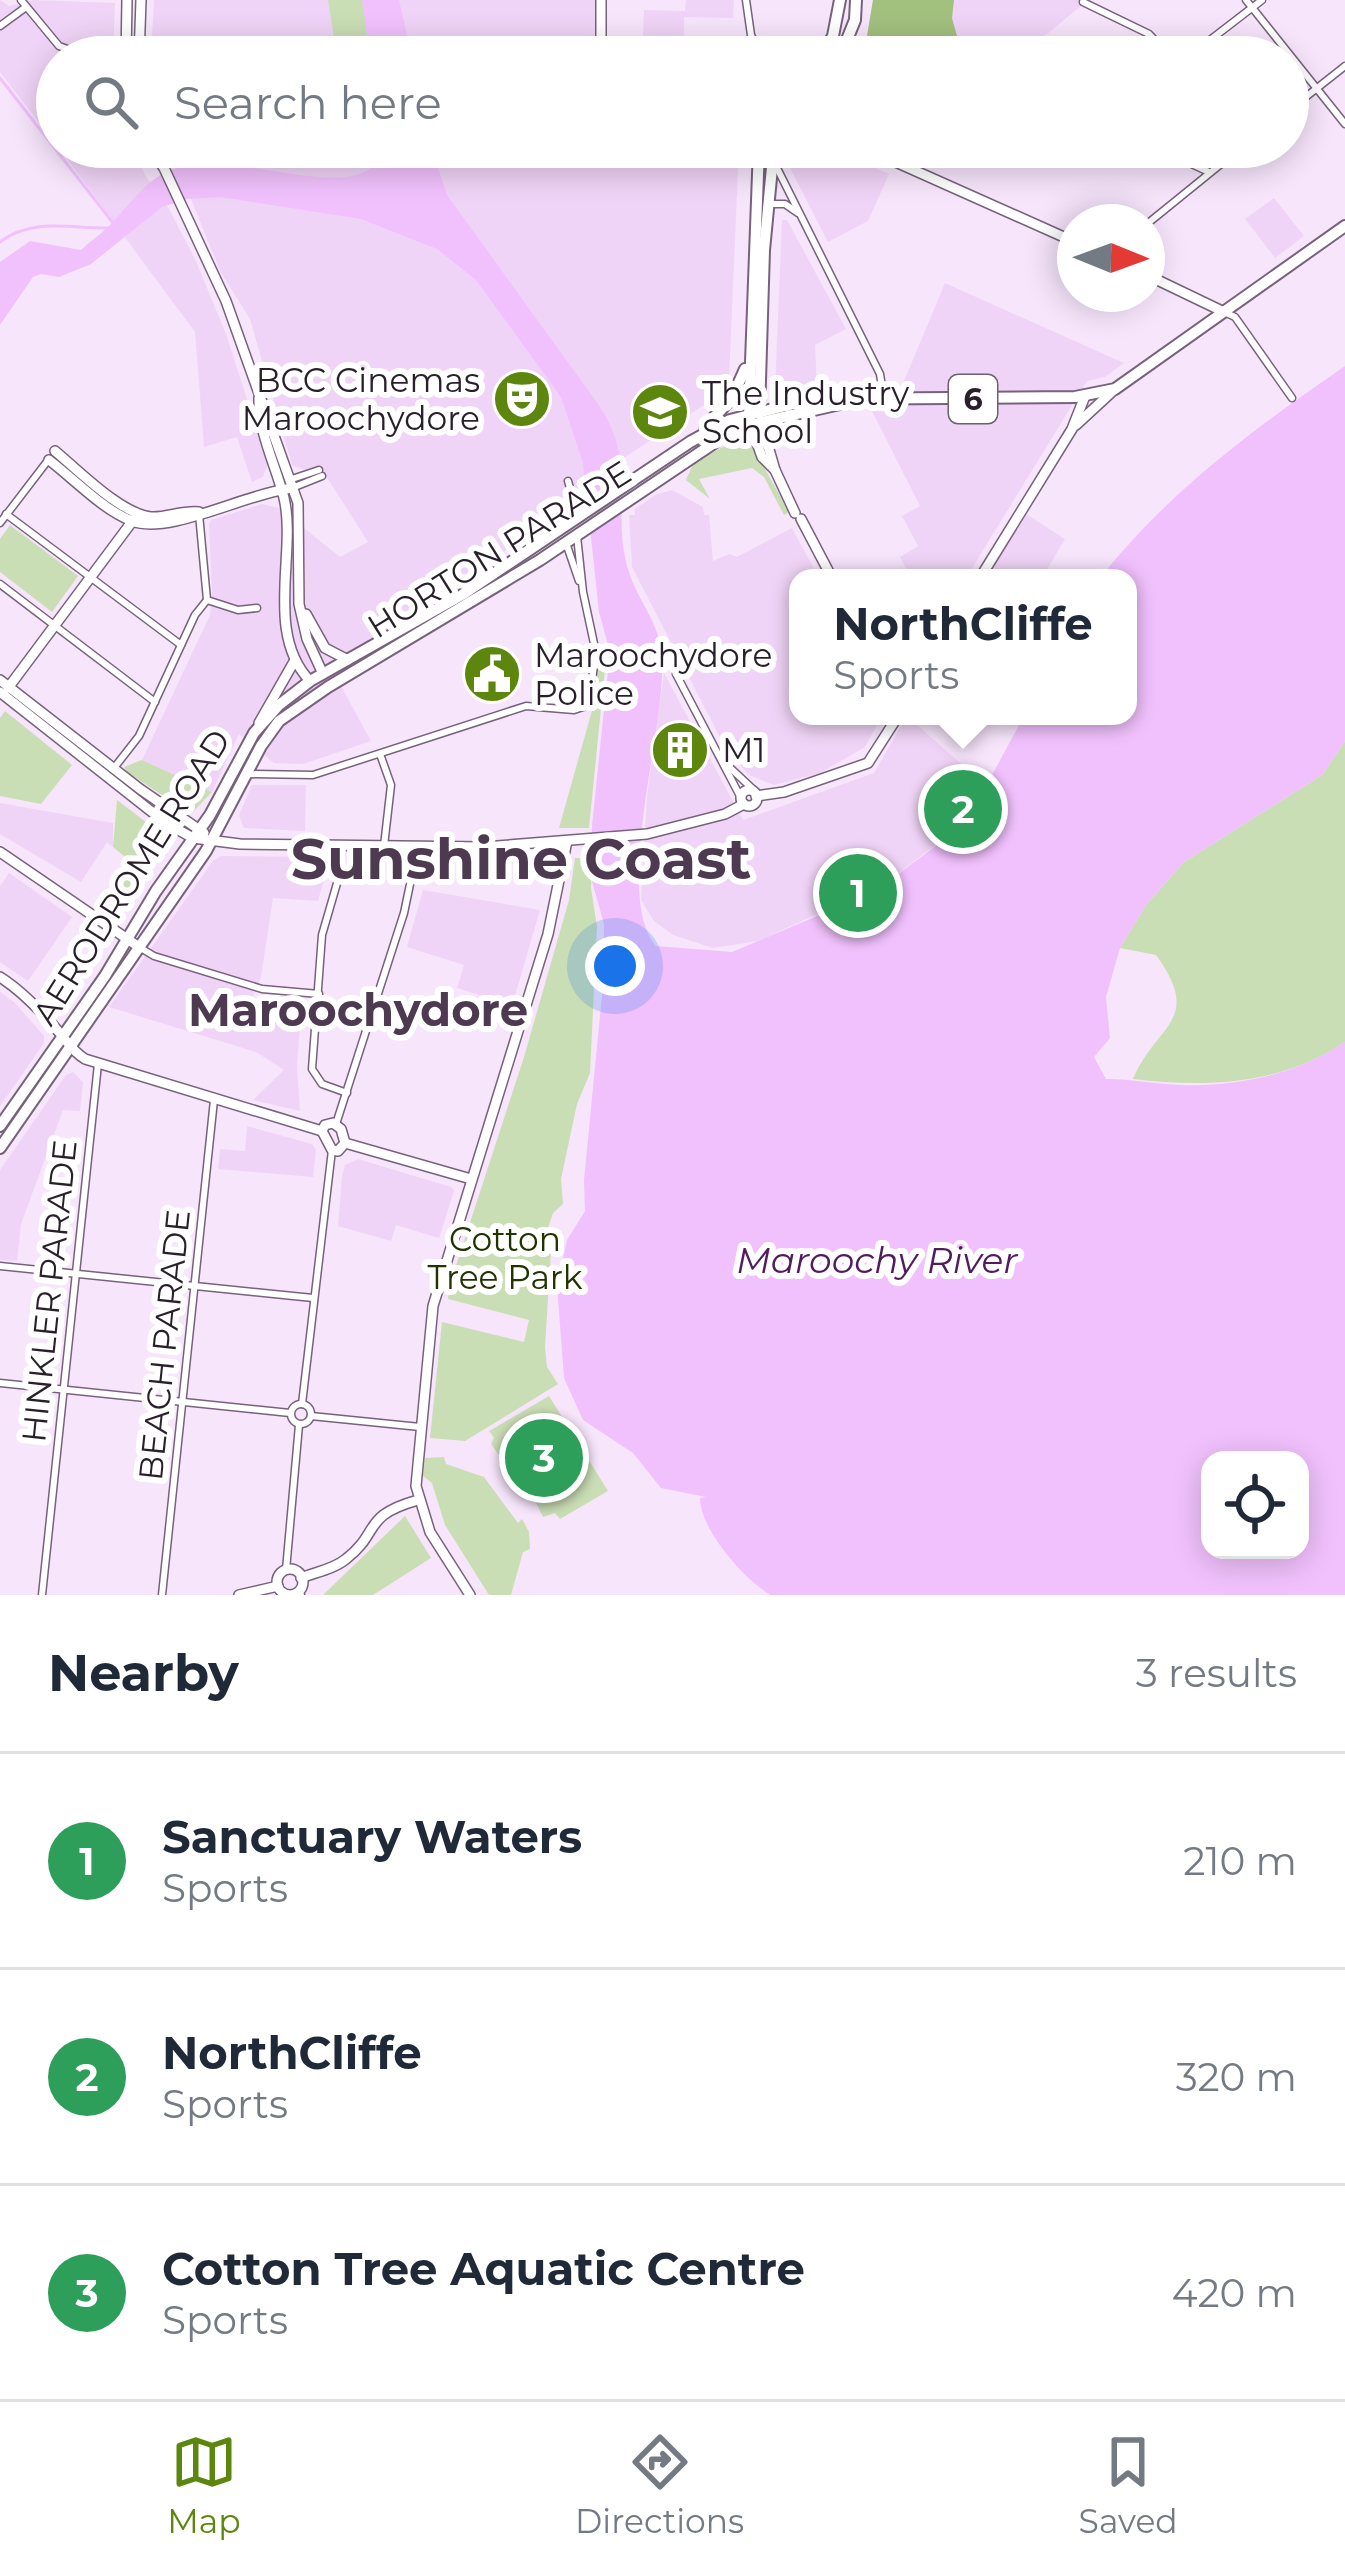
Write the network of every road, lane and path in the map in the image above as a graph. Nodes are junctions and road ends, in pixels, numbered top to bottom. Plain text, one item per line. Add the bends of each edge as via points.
1 (128, 0) edge
2 (141, 0) edge
3 (601, 0) edge
4 (746, 0) edge
5 (840, 0) edge
6 (856, 0) edge
7 (1246, 0) edge
8 (1262, 0) edge
9 (1083, 2) edge
10 (24, 4) edge
11 (1252, 8) junction
12 (0, 26) edge
13 (51, 36) edge
14 (127, 36) edge
15 (140, 36) edge
16 (600, 36) edge
17 (752, 36) edge
18 (833, 36) edge
19 (849, 36) edge
20 (1151, 36) edge
21 (1215, 36) edge
22 (1274, 36) edge
23 (1345, 66) edge
24 (1309, 79) edge
25 (1316, 88) junction
26 (1309, 94) edge
27 (1345, 124) edge
28 (164, 168) edge
29 (756, 168) edge
30 (772, 168) edge
31 (779, 168) edge
32 (1200, 168) edge
33 (1214, 168) edge
34 (913, 169) edge
35 (1209, 172) junction
36 (769, 204) junction
37 (1165, 209) edge
38 (798, 213) junction
39 (1345, 226) edge
40 (1057, 234) edge
41 (1165, 284) edge
42 (1224, 312) junction
43 (749, 350) junction
44 (1115, 388) junction
45 (1085, 396) junction
46 (1292, 398) dead end
47 (884, 400) junction
48 (755, 418) junction
49 (1072, 429) junction
50 (690, 442) junction
51 (52, 455) joint
52 (652, 468) junction
53 (670, 472) junction
54 (320, 473) dead end
55 (283, 487) junction
56 (588, 510) junction
57 (199, 512) junction
58 (6, 514) junction
59 (136, 518) junction
60 (0, 523) edge
61 (578, 531) junction
62 (827, 569) edge
63 (986, 569) edge
64 (91, 579) junction
65 (0, 584) edge
66 (582, 590) junction
67 (298, 592) junction
68 (207, 599) junction
69 (257, 608) dead end
70 (55, 627) junction
71 (181, 645) junction
72 (295, 653) junction
73 (348, 660) junction
74 (676, 674) dead end
75 (326, 680) junction
76 (310, 681) junction
77 (2, 690) edge
78 (155, 702) junction
79 (892, 725) edge
80 (254, 734) junction
81 (380, 754) junction
82 (722, 761) junction
83 (114, 768) junction
84 (247, 775) junction
85 (756, 794) junction
86 (742, 800) junction
87 (196, 834) junction
88 (213, 840) junction
89 (566, 841) junction
90 (342, 846) junction
91 (385, 846) junction
92 (418, 846) junction
93 (0, 852) edge
94 (128, 938) junction
95 (139, 947) junction
96 (0, 977) edge
97 (319, 994) junction
98 (63, 1036) junction
99 (70, 1049) junction
100 (98, 1064) junction
101 (348, 1094) junction
102 (214, 1100) junction
103 (336, 1124) junction
104 (0, 1126) edge
105 (322, 1131) junction
106 (345, 1143) junction
107 (0, 1148) edge
108 (332, 1150) junction
109 (471, 1179) junction
110 (0, 1266) edge
111 (75, 1274) junction
112 (194, 1286) junction
113 (313, 1298) junction
114 (0, 1383) edge
115 (63, 1390) junction
116 (182, 1402) junction
117 (302, 1404) junction
118 (290, 1413) junction
119 (310, 1416) junction
120 (299, 1425) junction
121 (420, 1427) junction
122 (418, 1500) junction
123 (286, 1570) junction
124 (302, 1577) junction
125 (278, 1586) junction
126 (294, 1594) edge
127 (42, 1595) edge
128 (162, 1595) edge
129 (239, 1595) edge
130 (470, 1595) edge

1 - 14 street
2 - 15 street
3 - 16 street
4 - 17 street
5 - 18 main road
6 - 19 main road
7 - 11 street
8 - 11 street
9 - 20 street
10 - 12 street
10 - 13 street
11 - 21 street
11 - 22 street
23 - 25 street
24 - 25 street
25 - 26 street
25 - 27 street
28 - 55 street via 233,316
29 - 43 main road
30 - 36 main road
31 - 38 street
32 - 35 street
33 - 35 street
34 - 40 street
35 - 37 street
36 - 38 street
36 - 48 main road
38 - 47 street via 880,374
39 - 42 main road, 6
41 - 42 street
42 - 44 main road, 6
42 - 46 street
43 - 48 main road
43 - 50 main road via 732,398
44 - 45 main road, 6
44 - 49 street
45 - 47 main road, 6
45 - 49 street
47 - 48 main road, 6
48 - 50 main road, HORTON PARADE / 6 via 722,423
48 - 53 main road, HORTON PARADE / 6
48 - 62 street
49 - 63 street
50 - 52 main road, HORTON PARADE / 6
51 - 58 street
51 - 59 street
52 - 53 main road
52 - 56 main road, HORTON PARADE / 6
53 - 61 main road, HORTON PARADE / 6
54 - 55 street
55 - 57 street
55 - 67 street via 300,513
55 - 72 street via 283,587
56 - 61 main road, HORTON PARADE / 6
56 - 61 street via 575,506 569,486
57 - 59 street
57 - 68 street
58 - 60 street
58 - 64 street
59 - 64 street
61 - 66 street
61 - 66 street
61 - 73 main road, HORTON PARADE / 6
61 - 75 main road, HORTON PARADE / 6
64 - 70 street
64 - 71 street
65 - 70 street
66 - 81 street via 596,653 583,707 526,706
67 - 73 street via 322,645
67 - 75 street
68 - 69 street
68 - 71 street
70 - 77 street
70 - 78 street
71 - 78 street
72 - 76 street
72 - 80 street
73 - 75 main road, HORTON PARADE / 6
74 - 82 street
75 - 76 main road
75 - 84 main road, AERODROME ROAD / 6 via 279,721
76 - 80 main road, AERODROME ROAD
77 - 83 street
77 - 87 street via 166,823
78 - 83 street
79 - 85 street via 868,763
80 - 87 main road, AERODROME ROAD
81 - 84 street via 307,776
81 - 91 street via 391,785
82 - 85 street
82 - 86 street
83 - 87 street
84 - 88 main road, AERODROME ROAD / 6
85 - 86 street via 752,806
86 - 89 street via 725,814 638,835
87 - 88 street
87 - 94 main road, AERODROME ROAD
88 - 90 street
88 - 95 main road, AERODROME ROAD / 6
89 - 92 street
89 - 109 street via 548,934
90 - 91 street
90 - 97 street via 322,935
91 - 92 street
92 - 101 street
93 - 94 street
94 - 95 street
94 - 98 main road, AERODROME ROAD
95 - 97 street via 251,986
95 - 99 main road, AERODROME ROAD / 6
96 - 98 street
97 - 101 street via 313,1073
98 - 99 street
98 - 104 main road, AERODROME ROAD
99 - 100 street
99 - 107 main road, AERODROME ROAD / 6
100 - 102 street
100 - 111 street, HINKLER PARADE
101 - 103 street
102 - 105 street
102 - 112 street, BEACH PARADE
103 - 105 street
103 - 106 street
105 - 108 street
106 - 108 street
106 - 109 street
108 - 113 street
109 - 121 street via 436,1287
110 - 111 street
111 - 112 street
111 - 115 street, HINKLER PARADE
112 - 113 street
112 - 116 street, BEACH PARADE
113 - 117 street
114 - 115 street
115 - 116 street
115 - 127 street, HINKLER PARADE
116 - 118 street
116 - 128 street, BEACH PARADE
117 - 118 street
117 - 119 street
118 - 120 street
119 - 120 street
119 - 121 street
120 - 123 street
121 - 122 street
122 - 124 street via 380,1515 340,1564
122 - 130 street
123 - 124 street
123 - 125 street
124 - 126 street
125 - 126 street
125 - 129 street

